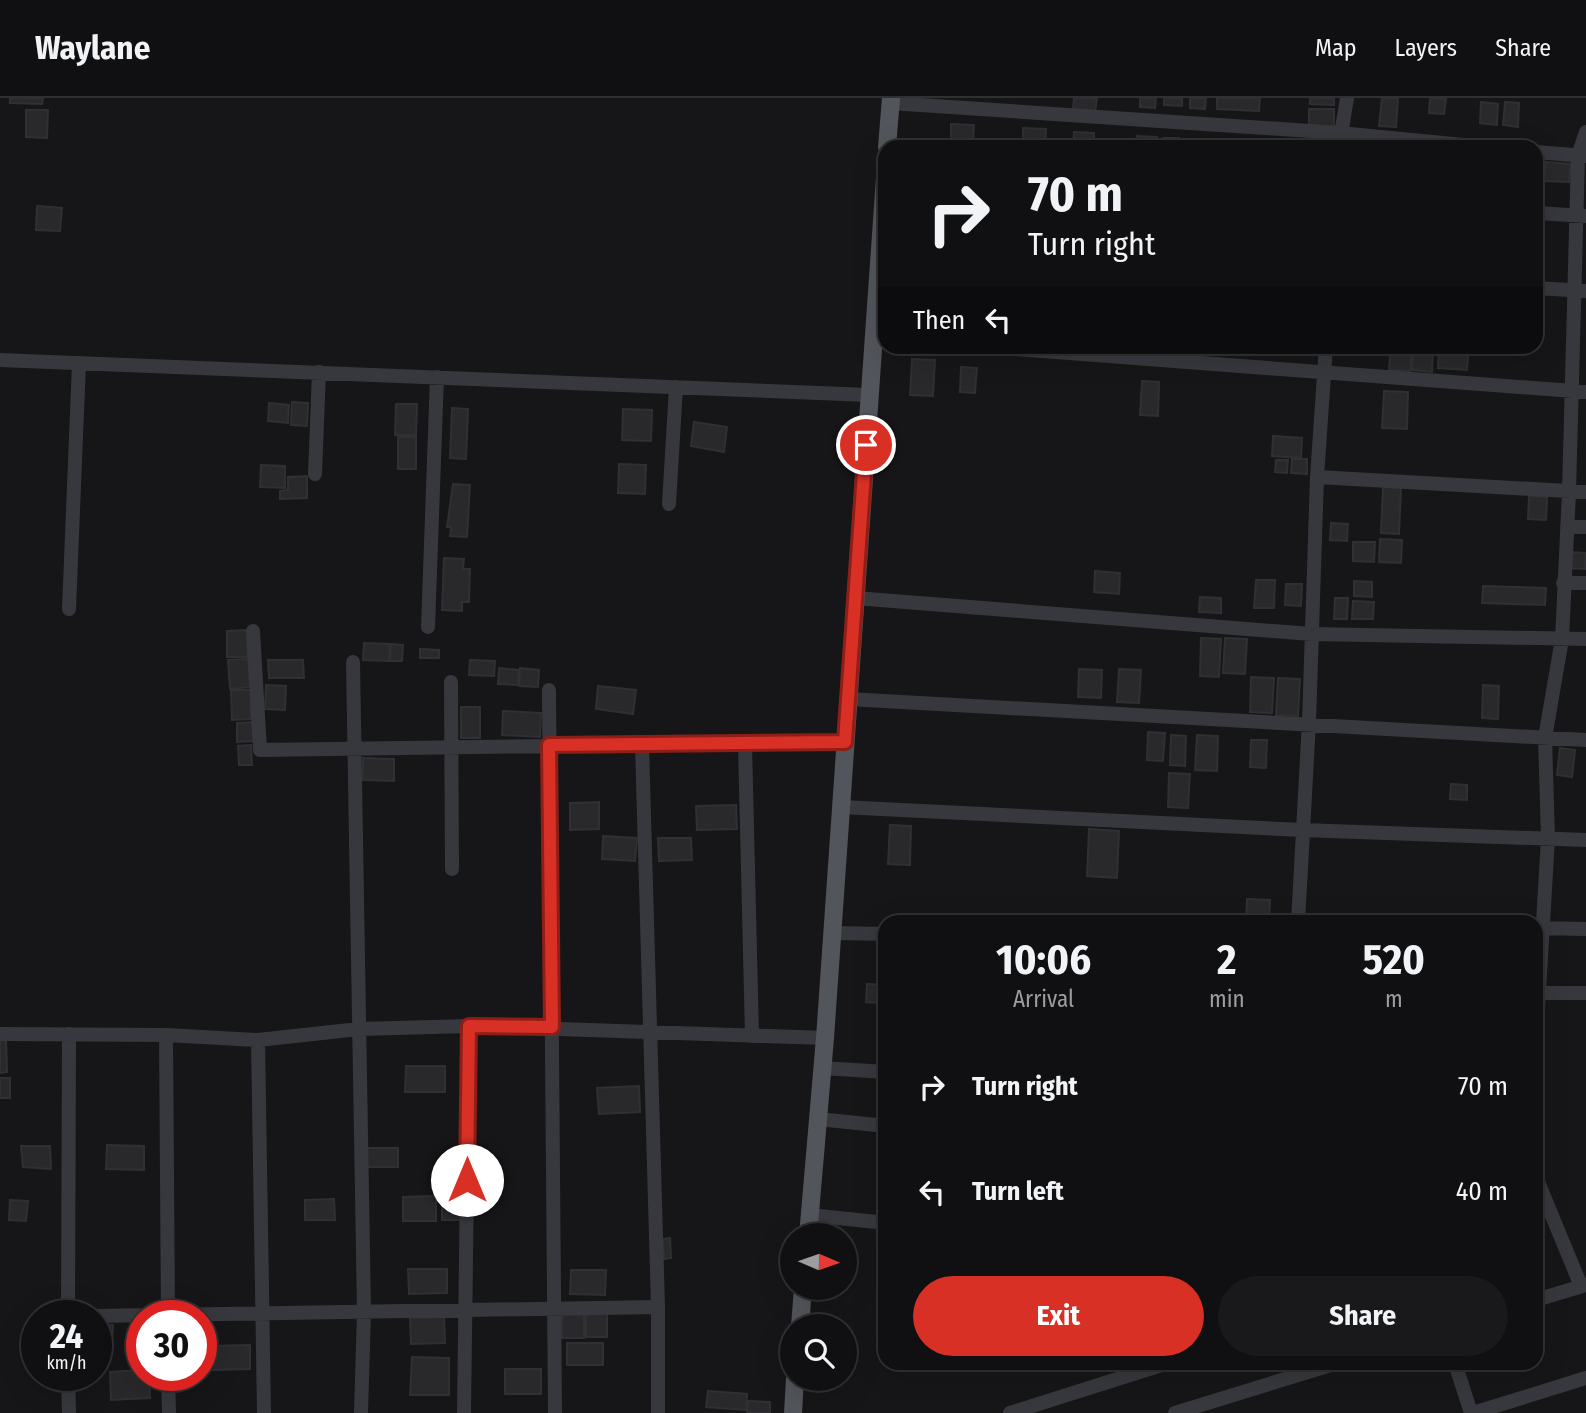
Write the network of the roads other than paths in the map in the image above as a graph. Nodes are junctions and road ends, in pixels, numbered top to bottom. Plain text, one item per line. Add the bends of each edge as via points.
1 (1347, 98) edge
2 (890, 101) edge
3 (1586, 132) edge
4 (887, 140) edge
5 (1340, 140) edge
6 (1543, 153) edge
7 (1582, 156) edge
8 (1543, 213) edge
9 (1581, 216) edge
10 (1543, 288) edge
11 (1580, 290) edge
12 (878, 344) edge
13 (1078, 354) edge
14 (1325, 354) edge
15 (0, 360) edge
16 (79, 363) junction
17 (319, 372) junction
18 (1324, 373) junction
19 (437, 377) junction
20 (676, 387) junction
21 (1579, 392) edge
22 (869, 394) junction
23 (315, 474) dead end
24 (1317, 477) junction
25 (1569, 492) junction
26 (1586, 492) edge
27 (669, 504) dead end
28 (1567, 527) junction
29 (1586, 527) edge
30 (1563, 583) junction
31 (1586, 583) edge
32 (855, 598) junction
33 (69, 608) dead end
34 (428, 627) dead end
35 (253, 631) dead end
36 (1311, 634) junction
37 (1562, 639) junction
38 (1586, 639) edge
39 (353, 662) dead end
40 (451, 682) dead end
41 (549, 690) dead end
42 (848, 699) junction
43 (1309, 722) junction
44 (1545, 738) junction
45 (1586, 740) edge
46 (845, 742) junction
47 (745, 744) junction
48 (549, 745) junction
49 (642, 745) junction
50 (453, 746) junction
51 (354, 747) junction
52 (841, 807) junction
53 (1302, 830) junction
54 (1548, 838) junction
55 (1586, 840) edge
56 (452, 869) dead end
57 (1298, 915) edge
58 (1541, 915) edge
59 (1543, 928) edge
60 (1586, 929) edge
61 (832, 933) junction
62 (878, 934) edge
63 (1543, 993) edge
64 (1586, 993) edge
65 (469, 1026) junction
66 (552, 1027) junction
67 (359, 1029) junction
68 (0, 1034) edge
69 (69, 1034) junction
70 (652, 1034) junction
71 (166, 1035) junction
72 (752, 1036) junction
73 (825, 1038) junction
74 (258, 1040) junction
75 (822, 1069) junction
76 (878, 1072) edge
77 (818, 1119) junction
78 (878, 1125) edge
79 (1543, 1193) edge
80 (810, 1215) junction
81 (878, 1222) edge
82 (809, 1223) edge
83 (1583, 1285) edge
84 (1543, 1298) edge
85 (68, 1300) edge
86 (168, 1300) edge
87 (658, 1307) junction
88 (552, 1308) junction
89 (466, 1309) junction
90 (262, 1312) junction
91 (364, 1312) junction
92 (217, 1313) edge
93 (1146, 1370) edge
94 (1314, 1370) edge
95 (1457, 1370) edge
96 (1586, 1377) edge
97 (68, 1391) edge
98 (169, 1391) edge
99 (795, 1391) edge
100 (69, 1413) edge
101 (169, 1413) edge
102 (264, 1413) edge
103 (360, 1413) edge
104 (464, 1413) edge
105 (555, 1413) edge
106 (659, 1413) edge
107 (793, 1413) edge
108 (1010, 1413) edge
109 (1175, 1413) edge
110 (1472, 1413) edge

1 - 5 street
2 - 4 main road
2 - 5 street
3 - 7 street
6 - 7 street
7 - 9 street
8 - 9 street
9 - 11 street
10 - 11 street
11 - 21 street
12 - 22 main road
13 - 18 street
14 - 18 street
15 - 16 street
16 - 17 street
16 - 33 street
17 - 19 street
17 - 23 street
18 - 21 street
18 - 24 street
19 - 20 street
19 - 34 street
20 - 22 street
20 - 27 street
21 - 25 street
22 - 32 main road
24 - 25 street
24 - 36 street
25 - 26 street
25 - 28 street
28 - 29 street
28 - 30 street
30 - 31 street
30 - 37 street
32 - 36 street
32 - 42 main road
35 - 51 street via 260,750
36 - 37 street
36 - 43 street
37 - 38 street
37 - 44 street
39 - 51 street
40 - 50 street
41 - 48 street
42 - 43 street
42 - 46 main road
43 - 44 street
43 - 53 street
44 - 45 street
44 - 54 street
46 - 47 street
46 - 52 main road
47 - 49 street
47 - 72 street
48 - 49 street
48 - 50 street
48 - 66 street
49 - 70 street
50 - 51 street
50 - 56 street
51 - 67 street
52 - 53 street
52 - 61 main road
53 - 54 street
53 - 57 street
54 - 55 street
54 - 58 street
59 - 60 street
61 - 62 street
61 - 73 main road
63 - 64 street
65 - 66 street
65 - 67 street
65 - 89 street
66 - 70 street
66 - 88 street
67 - 74 street
67 - 91 street
68 - 69 street
69 - 71 street
69 - 85 street
70 - 72 street
70 - 87 street
71 - 74 street
71 - 86 street
72 - 73 street
73 - 75 main road
74 - 90 street
75 - 76 street
75 - 77 main road
77 - 78 street
77 - 80 main road
79 - 83 street
80 - 81 street
80 - 82 main road
83 - 84 street
87 - 88 street
87 - 106 street
88 - 89 street
88 - 105 street
89 - 91 street
89 - 104 street
90 - 91 street
90 - 92 street
90 - 102 street
91 - 103 street
93 - 108 street
94 - 109 street
95 - 110 street
96 - 110 street
97 - 100 street
98 - 101 street
99 - 107 main road

